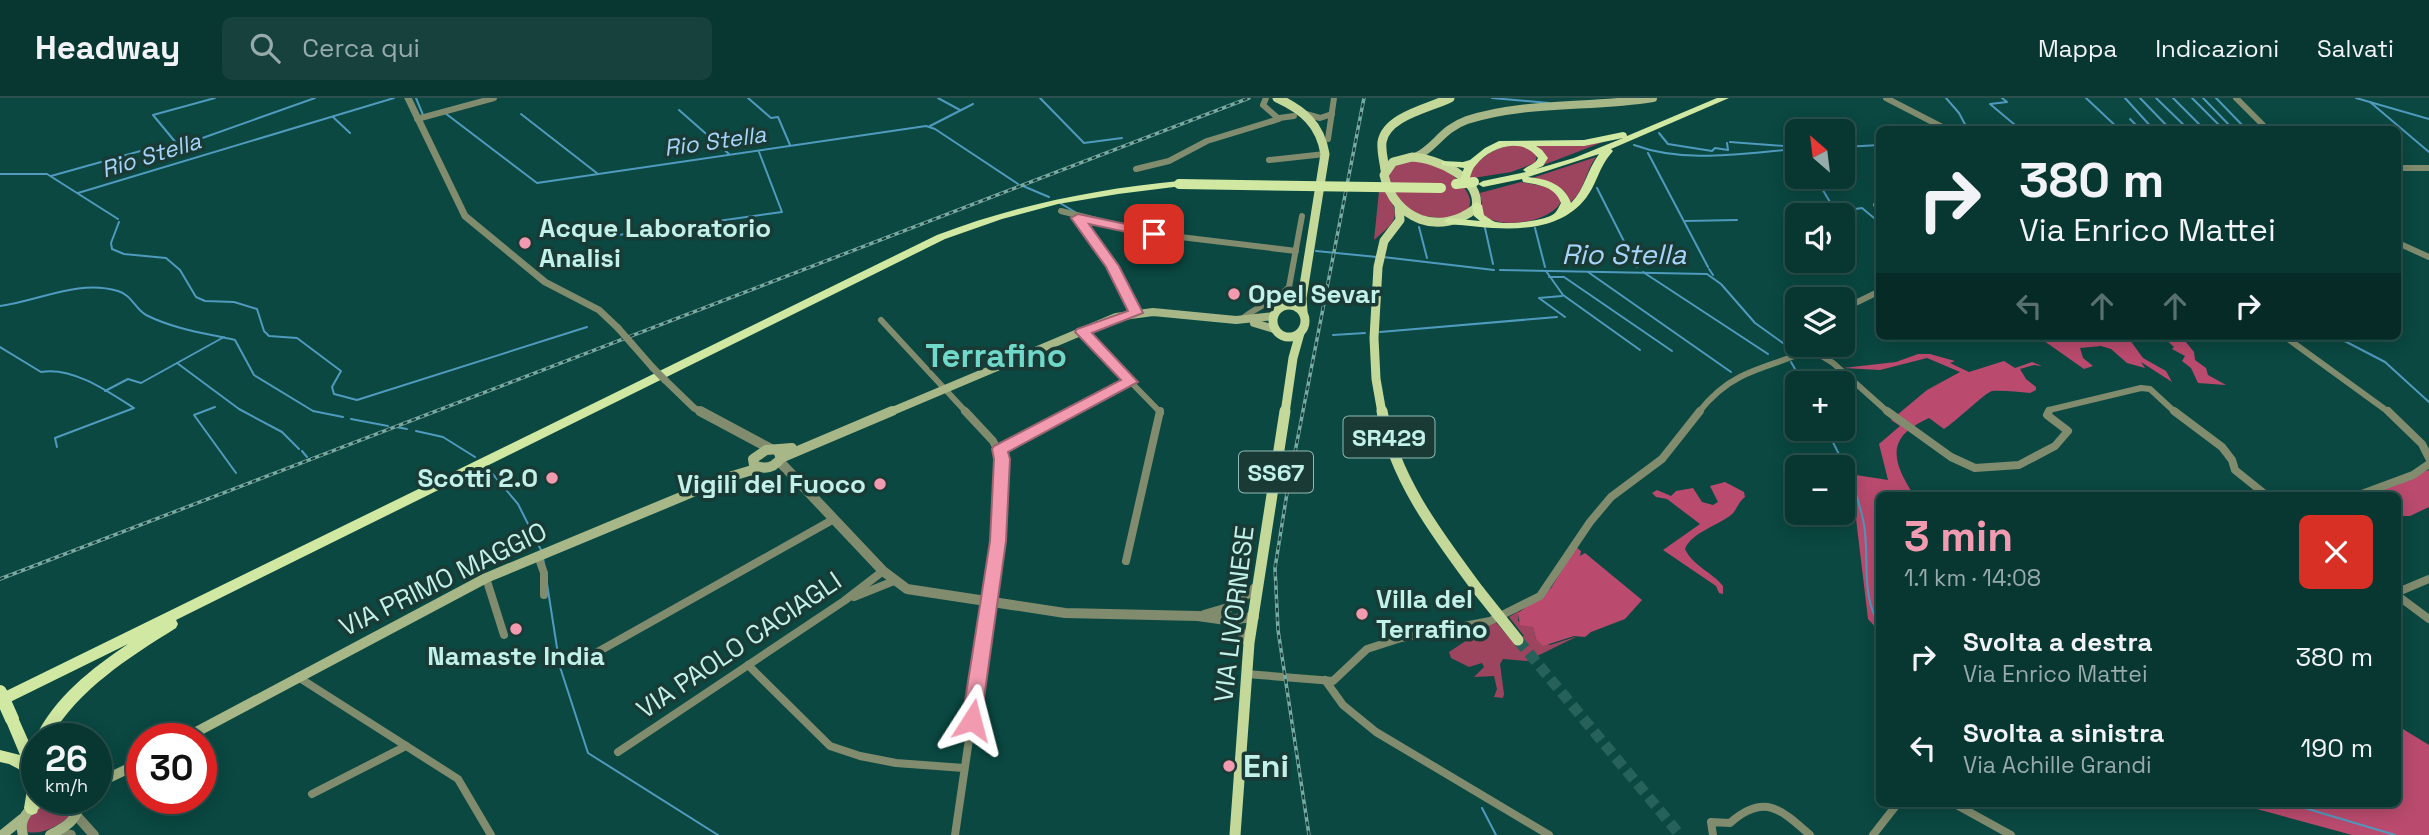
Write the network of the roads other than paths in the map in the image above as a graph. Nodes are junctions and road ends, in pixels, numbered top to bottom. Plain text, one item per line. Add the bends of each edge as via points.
1 (408, 98) edge
2 (494, 98) edge
3 (1266, 98) edge
4 (1277, 98) edge
5 (1334, 98) edge
6 (1450, 98) edge
7 (1653, 98) edge
8 (1715, 98) edge
9 (1725, 98) edge
10 (1886, 98) edge
11 (2236, 98) edge
12 (1305, 113) junction
13 (1332, 114) junction
14 (1294, 116) dead end
15 (1279, 118) junction
16 (418, 119) junction
17 (1940, 126) edge
18 (2264, 126) edge
19 (1647, 127) junction
20 (1636, 136) junction
21 (1325, 137) junction
22 (1514, 142) junction
23 (1432, 146) junction
24 (1382, 147) junction
25 (1325, 153) junction
26 (1414, 157) junction
27 (1269, 160) dead end
28 (1476, 161) junction
29 (1442, 162) junction
30 (2401, 168) edge
31 (1136, 169) dead end
32 (2429, 169) edge
33 (1385, 170) junction
34 (1495, 179) junction
35 (1178, 183) junction
36 (1473, 183) junction
37 (1477, 205) junction
38 (1399, 206) junction
39 (1060, 211) dead end
40 (1557, 215) junction
41 (1302, 216) dead end
42 (1078, 218) junction
43 (1445, 221) junction
44 (1503, 225) junction
45 (1392, 232) junction
46 (2401, 244) edge
47 (1296, 251) junction
48 (2429, 257) edge
49 (1876, 293) edge
50 (1302, 298) junction
51 (1855, 303) edge
52 (1288, 307) junction
53 (1303, 311) junction
54 (1136, 313) junction
55 (1274, 316) junction
56 (1249, 318) junction
57 (881, 320) dead end
58 (618, 328) joint
59 (1082, 332) junction
60 (1277, 332) junction
61 (1300, 333) junction
62 (2289, 340) edge
63 (632, 344) joint
64 (1789, 357) edge
65 (1826, 357) edge
66 (1293, 358) junction
67 (665, 380) joint
68 (1131, 382) junction
69 (944, 389) junction
70 (753, 442) junction
71 (999, 449) junction
72 (777, 455) junction
73 (2429, 458) edge
74 (758, 464) junction
75 (2429, 464) edge
76 (789, 475) junction
77 (2262, 492) edge
78 (2367, 492) edge
79 (834, 519) junction
80 (538, 556) junction
81 (1126, 561) dead end
82 (883, 571) junction
83 (486, 578) junction
84 (2429, 579) edge
85 (245, 580) junction
86 (894, 581) junction
87 (1258, 586) junction
88 (2401, 593) edge
89 (544, 595) dead end
90 (2401, 596) edge
91 (844, 601) junction
92 (990, 602) junction
93 (1228, 608) junction
94 (1198, 616) junction
95 (1254, 617) junction
96 (2429, 619) edge
97 (1226, 621) junction
98 (504, 635) dead end
99 (1518, 640) tunnel mouth
100 (1249, 643) junction
101 (594, 654) dead end
102 (748, 665) junction
103 (1246, 674) junction
104 (298, 677) junction
105 (1325, 680) junction
106 (0, 693) edge
107 (0, 701) edge
108 (52, 723) edge
109 (213, 723) edge
110 (21, 738) edge
111 (406, 746) junction
112 (618, 752) dead end
113 (0, 756) edge
114 (21, 763) edge
115 (964, 768) junction
116 (124, 771) joint
117 (112, 777) edge
118 (112, 780) edge
119 (312, 794) dead end
120 (1895, 807) edge
121 (1960, 807) edge
122 (26, 814) edge
123 (26, 814) edge
124 (71, 814) edge
125 (82, 814) edge
126 (52, 834) edge
127 (2, 835) edge
128 (23, 835) edge
129 (71, 835) edge
130 (94, 835) edge
131 (491, 835) edge
132 (955, 835) edge
133 (1235, 835) edge
134 (1549, 835) edge
135 (1713, 835) edge
136 (1810, 835) edge
137 (1873, 835) edge
138 (2011, 835) edge

1 - 16 street
2 - 16 street
3 - 15 street via 1264,106
4 - 12 main road
5 - 13 street, VIA LIVORNESE / SS67
6 - 24 main road via 1392,124 1383,135
7 - 23 main road via 1488,115 1453,126
8 - 19 highway
9 - 20 highway
10 - 17 street
11 - 18 street
12 - 13 street via 1318,118
12 - 21 main road
13 - 21 street, VIA LIVORNESE / SS67
14 - 15 street
15 - 31 street via 1207,141 1169,161
16 - 58 street via 465,216 545,282 599,310
19 - 22 highway via 1584,143
19 - 34 highway via 1563,163
20 - 36 highway via 1525,177
20 - 40 highway via 1598,160 1584,194
21 - 25 main road, VIA LIVORNESE / SS67
22 - 28 highway via 1493,146
22 - 34 highway via 1535,149 1542,162
23 - 26 main road
23 - 29 main road
24 - 26 main road via 1392,154
24 - 33 main road
25 - 27 street
25 - 50 main road, VIA LIVORNESE / SS67
26 - 29 main road
26 - 33 main road via 1393,162
28 - 29 highway via 1464,165
28 - 36 highway via 1466,171
29 - 36 main road
30 - 32 street
33 - 38 main road via 1384,179
34 - 36 highway
35 - 36 highway, bridge
35 - 36 highway, bridge via 1441,188
35 - 85 highway via 1059,200 941,237
35 - 106 highway via 1050,199 938,235
36 - 37 main road
36 - 40 highway via 1529,180 1549,185 1565,198
37 - 43 main road via 1466,216
37 - 44 highway via 1481,218
38 - 43 main road via 1414,217
38 - 45 main road, SR429 via 1401,218
39 - 42 street
40 - 44 highway via 1530,224
41 - 47 street
42 - 47 street via 1143,232
42 - 54 street via 1112,266
43 - 44 highway
43 - 45 main road via 1413,224
45 - 99 main road, SR429, bridge via 1383,242 1380,258 1373,354 1382,415 1417,501 1444,545
46 - 48 street
47 - 56 street via 1287,290 1260,304
49 - 51 street
50 - 52 main road
50 - 53 main road, VIA LIVORNESE / SS67
52 - 53 main road
52 - 55 main road
53 - 61 main road, VIA LIVORNESE / SS67 via 1306,319
54 - 56 main road, VIA PRIMO MAGGIO
54 - 59 main road, VIA PRIMO MAGGIO
55 - 56 main road, VIA PRIMO MAGGIO
55 - 60 main road
56 - 60 main road, VIA PRIMO MAGGIO
57 - 69 street
58 - 63 street, bridge
59 - 68 street
59 - 69 main road, VIA PRIMO MAGGIO
60 - 61 main road
60 - 66 main road
61 - 66 main road, VIA LIVORNESE / SS67
62 - 73 street via 2403,423 2425,446
63 - 67 street, bridge
64 - 105 street via 1739,377 1708,401 1662,459 1611,497 1540,596 1490,621 1367,649 1338,678
65 - 77 street via 1908,427 1975,468 2019,465 2055,446 2068,431 2047,415 2049,410 2150,389 2222,447 2235,470
66 - 87 main road, VIA LIVORNESE / SS67
67 - 70 street via 694,408
68 - 71 street
68 - 81 street via 1158,408 1161,418
69 - 71 street
69 - 72 main road, VIA PRIMO MAGGIO
70 - 72 street
70 - 74 street
71 - 92 street via 1002,494
72 - 74 main road, VIA PRIMO MAGGIO
72 - 74 main road, VIA PRIMO MAGGIO via 761,451
72 - 76 street
74 - 76 street
74 - 80 main road, VIA PRIMO MAGGIO
75 - 78 street
76 - 79 street
79 - 82 street
79 - 101 street
80 - 83 main road, VIA PRIMO MAGGIO
80 - 89 street
82 - 86 street
82 - 91 street, VIA PAOLO CACIAGLI
83 - 98 street
83 - 104 main road, VIA PRIMO MAGGIO
84 - 88 street
85 - 107 highway
85 - 108 highway via 115,660 63,706
86 - 91 street
86 - 92 street via 912,590
87 - 93 street
87 - 95 main road, VIA LIVORNESE / SS67
90 - 96 street
91 - 102 street, VIA PAOLO CACIAGLI
92 - 94 street via 1065,613
92 - 115 street
93 - 94 street
93 - 95 street via 1242,608
94 - 97 street
95 - 97 street
95 - 100 main road, VIA LIVORNESE / SS67
97 - 100 street
100 - 103 main road, VIA LIVORNESE / SS67
102 - 112 street, VIA PAOLO CACIAGLI
102 - 115 street via 831,746 927,766
103 - 105 street
103 - 133 main road, VIA LIVORNESE / SS67
104 - 109 main road, VIA PRIMO MAGGIO
104 - 111 street
105 - 134 street via 1343,705 1376,733
106 - 110 highway, bridge
111 - 119 street
111 - 131 street via 458,779
113 - 114 highway
115 - 132 street
116 - 117 main road
116 - 118 main road
120 - 137 street
121 - 138 street
122 - 127 main road
123 - 128 main road via 20,827
124 - 126 main road
125 - 130 street
126 - 129 street
135 - 136 street via 1711,822 1730,824 1757,804 1777,809

